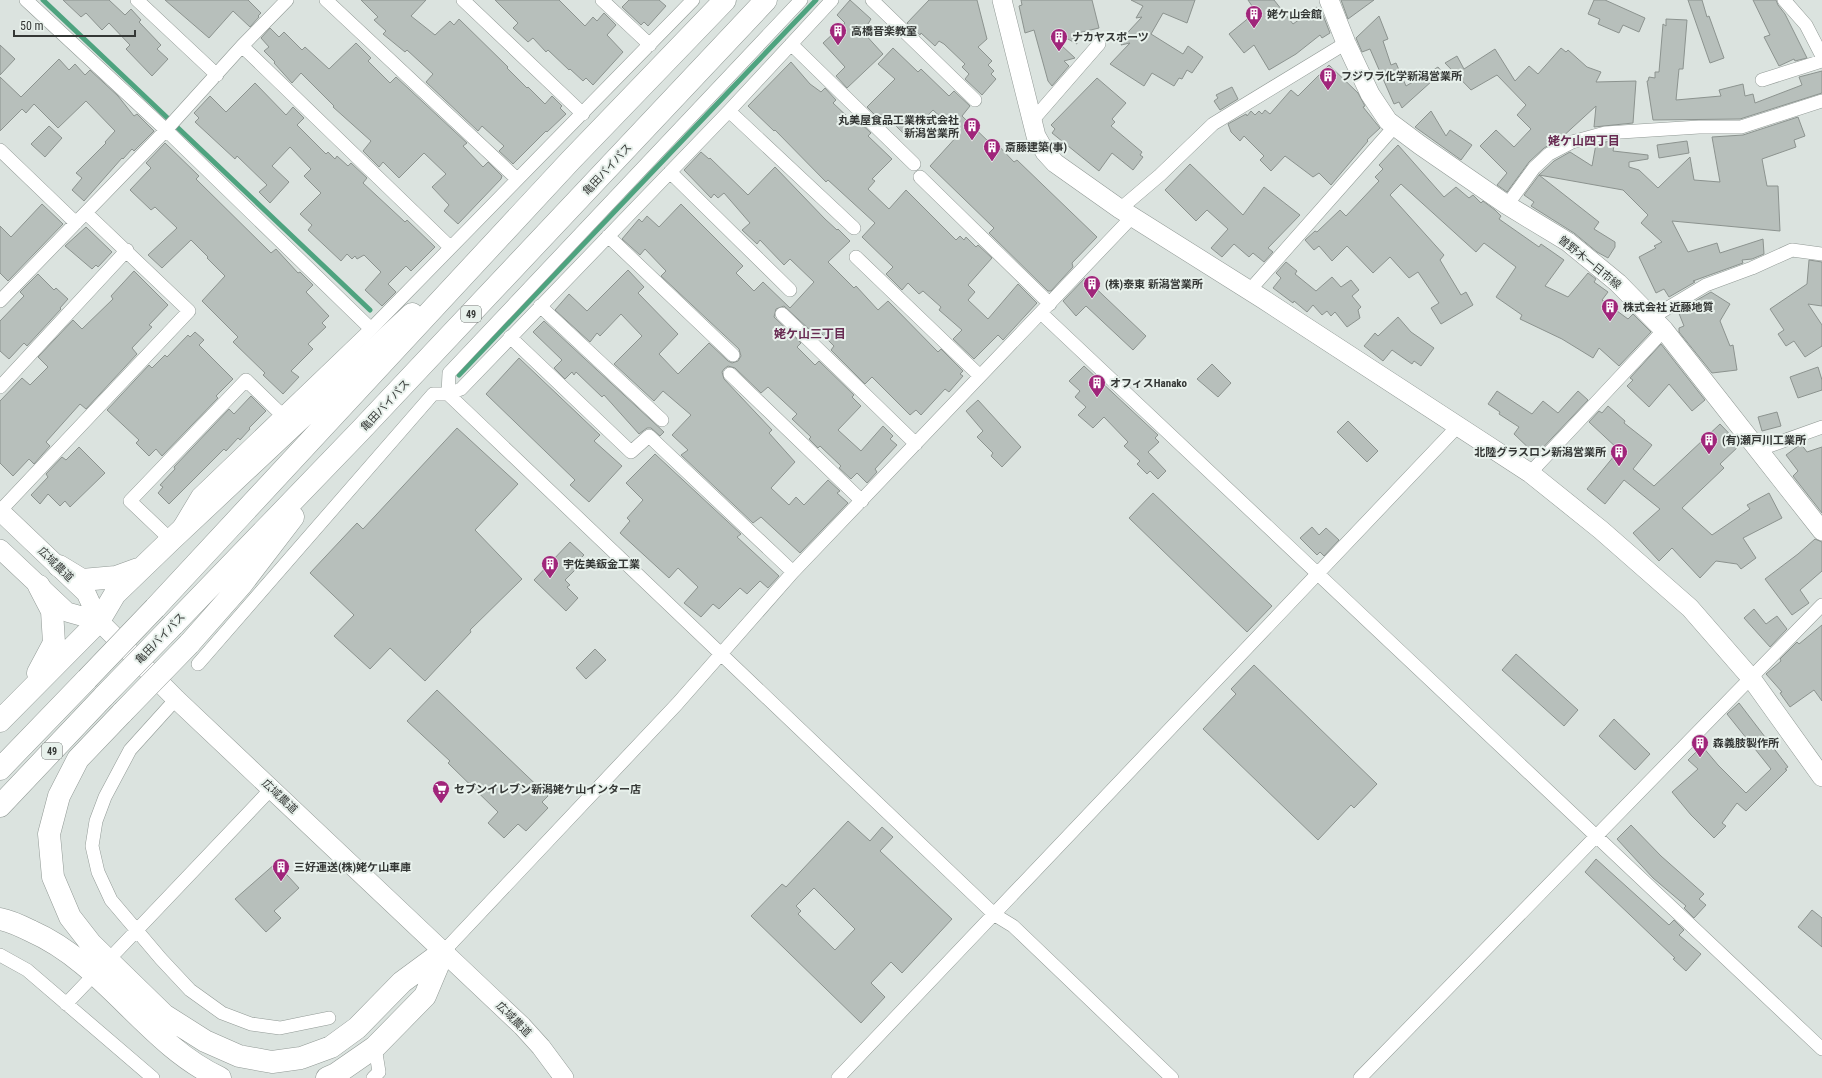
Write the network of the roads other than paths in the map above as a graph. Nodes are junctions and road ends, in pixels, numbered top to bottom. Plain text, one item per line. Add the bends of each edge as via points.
1 (26, 0) edge
2 (137, 0) edge
3 (287, 0) edge
4 (326, 0) edge
5 (463, 0) edge
6 (602, 0) edge
7 (693, 0) edge
8 (725, 0) edge
9 (766, 0) edge
10 (801, 0) edge
11 (832, 0) edge
12 (872, 0) edge
13 (1002, 0) edge
14 (1329, 0) edge
15 (1784, 0) edge
16 (1346, 43) junction
17 (791, 44) junction
18 (1099, 44) dead end
19 (650, 45) junction
20 (242, 46) junction
21 (1822, 56) edge
22 (1822, 61) edge
23 (216, 75) junction
24 (1762, 80) dead end
25 (975, 100) dead end
26 (1822, 101) edge
27 (729, 111) junction
28 (583, 114) junction
29 (1032, 121) junction
30 (171, 125) junction
31 (1395, 126) junction
32 (0, 150) edge
33 (914, 164) dead end
34 (670, 172) junction
35 (920, 177) dead end
36 (517, 179) junction
37 (1507, 205) junction
38 (86, 213) junction
39 (1126, 213) junction
40 (76, 223) junction
41 (854, 228) dead end
42 (608, 236) junction
43 (450, 247) junction
44 (127, 250) junction
45 (1822, 254) edge
46 (483, 256) junction
47 (856, 257) dead end
48 (790, 290) dead end
49 (1250, 291) junction
50 (2, 296) edge
51 (540, 306) junction
52 (1046, 308) junction
53 (782, 314) dead end
54 (1657, 324) junction
55 (370, 329) junction
56 (510, 337) junction
57 (733, 355) dead end
58 (730, 374) dead end
59 (980, 376) junction
60 (0, 387) edge
61 (448, 394) junction
62 (282, 414) junction
63 (662, 420) dead end
64 (1458, 426) junction
65 (1822, 427) edge
66 (360, 431) junction
67 (916, 444) junction
68 (1758, 450) junction
69 (1530, 473) junction
70 (862, 501) junction
71 (0, 511) edge
72 (1822, 531) edge
73 (171, 540) junction
74 (0, 549) edge
75 (59, 566) junction
76 (144, 566) junction
77 (793, 572) junction
78 (1317, 574) junction
79 (39, 586) junction
80 (1822, 605) edge
81 (99, 621) junction
82 (719, 654) junction
83 (198, 664) dead end
84 (1751, 678) junction
85 (25, 696) junction
86 (176, 699) junction
87 (0, 721) edge
88 (0, 769) edge
89 (1822, 777) edge
90 (272, 788) junction
91 (0, 806) edge
92 (1596, 837) junction
93 (995, 915) junction
94 (0, 919) edge
95 (137, 930) junction
96 (444, 950) junction
97 (116, 952) dead end
98 (0, 955) edge
99 (87, 982) dead end
100 (66, 1004) junction
101 (329, 1018) dead end
102 (375, 1047) junction
103 (1822, 1049) edge
104 (376, 1075) edge
105 (153, 1078) edge
106 (220, 1078) edge
107 (327, 1078) edge
108 (564, 1078) edge
109 (838, 1078) edge
110 (1172, 1078) edge
111 (1360, 1078) edge

1 - 30 street
2 - 23 street
3 - 20 street
4 - 36 street
5 - 28 street
6 - 19 street
7 - 19 street
8 - 46 highway, 49 via 570,161
9 - 66 highway, 亀田バイパス / 49
10 - 61 street via 449,373
11 - 17 street
12 - 25 street
13 - 29 street
14 - 16 street, 曽野木一日市線
15 - 21 street via 1806,25
16 - 31 street, 曽野木一日市線 via 1370,94 1388,121
16 - 39 street via 1213,124 1160,175
17 - 27 street
17 - 33 street
18 - 29 street
19 - 28 street
20 - 23 street
20 - 43 street
22 - 24 street
23 - 30 street
26 - 37 street via 1741,126 1605,133 1572,142 1548,154 1534,168
27 - 34 street
27 - 41 street
28 - 36 street
29 - 39 street via 1036,136 1055,163
30 - 38 street
30 - 55 street
31 - 37 street, 曽野木一日市線
31 - 49 street
32 - 40 street
34 - 42 street
34 - 48 street
35 - 52 street
36 - 43 street
37 - 54 street, 曽野木一日市線 via 1568,242 1618,283
38 - 40 street
38 - 44 street
39 - 49 street
39 - 52 street
40 - 50 street
42 - 51 street
42 - 57 street
43 - 55 street
44 - 60 street
44 - 71 street via 189,311
45 - 54 street via 1792,250 1706,285
46 - 73 highway via 404,320
46 - 88 highway, 49, bridge via 155,608
47 - 59 street
49 - 64 street
51 - 56 street
51 - 63 street
52 - 59 street
52 - 78 street
53 - 67 street
54 - 68 street, 曽野木一日市線
54 - 69 street
55 - 62 street
56 - 61 street via 461,389
56 - 77 street via 631,452 649,436
58 - 70 street
59 - 67 street
61 - 82 street
61 - 83 street via 433,394
62 - 73 street via 198,495
62 - 73 street via 246,380 130,501
64 - 69 street
64 - 78 street
65 - 68 street
66 - 91 highway, 亀田バイパス / 49, bridge
66 - 96 highway, bridge via 245,580 189,644 78,759 59,796 49,834 53,877 70,917 91,944 164,1014 205,1042 239,1056 272,1062 301,1058 331,1047 357,1028 402,982
67 - 70 street
68 - 72 street, 曽野木一日市線
69 - 84 street via 1601,530 1690,608
70 - 77 street
71 - 75 street, 広域農道
73 - 76 highway
74 - 79 street
75 - 76 highway via 82,580 116,577
75 - 81 street, 広域農道 via 86,593
76 - 81 highway via 115,594
77 - 82 street
78 - 92 street
78 - 93 street
79 - 81 street via 67,612
79 - 85 highway via 52,612 54,642
80 - 84 street
81 - 85 highway
81 - 86 street, 広域農道
82 - 93 street via 747,677
82 - 96 street via 676,704
84 - 89 street
84 - 92 street
85 - 87 highway
86 - 90 street, 広域農道
86 - 95 street via 130,750 105,797 96,821 92,846 98,872 111,900
90 - 95 street
90 - 96 street, 広域農道
92 - 103 street
92 - 111 street
93 - 109 street
93 - 110 street via 1012,926
94 - 106 highway via 43,936 72,954 181,1054
95 - 97 street
95 - 101 street via 190,990 222,1013 252,1024 280,1028
96 - 102 highway via 425,996
96 - 108 street, 広域農道 via 522,1026
98 - 100 street via 27,970
99 - 100 street
100 - 105 street
102 - 104 street
102 - 107 highway

